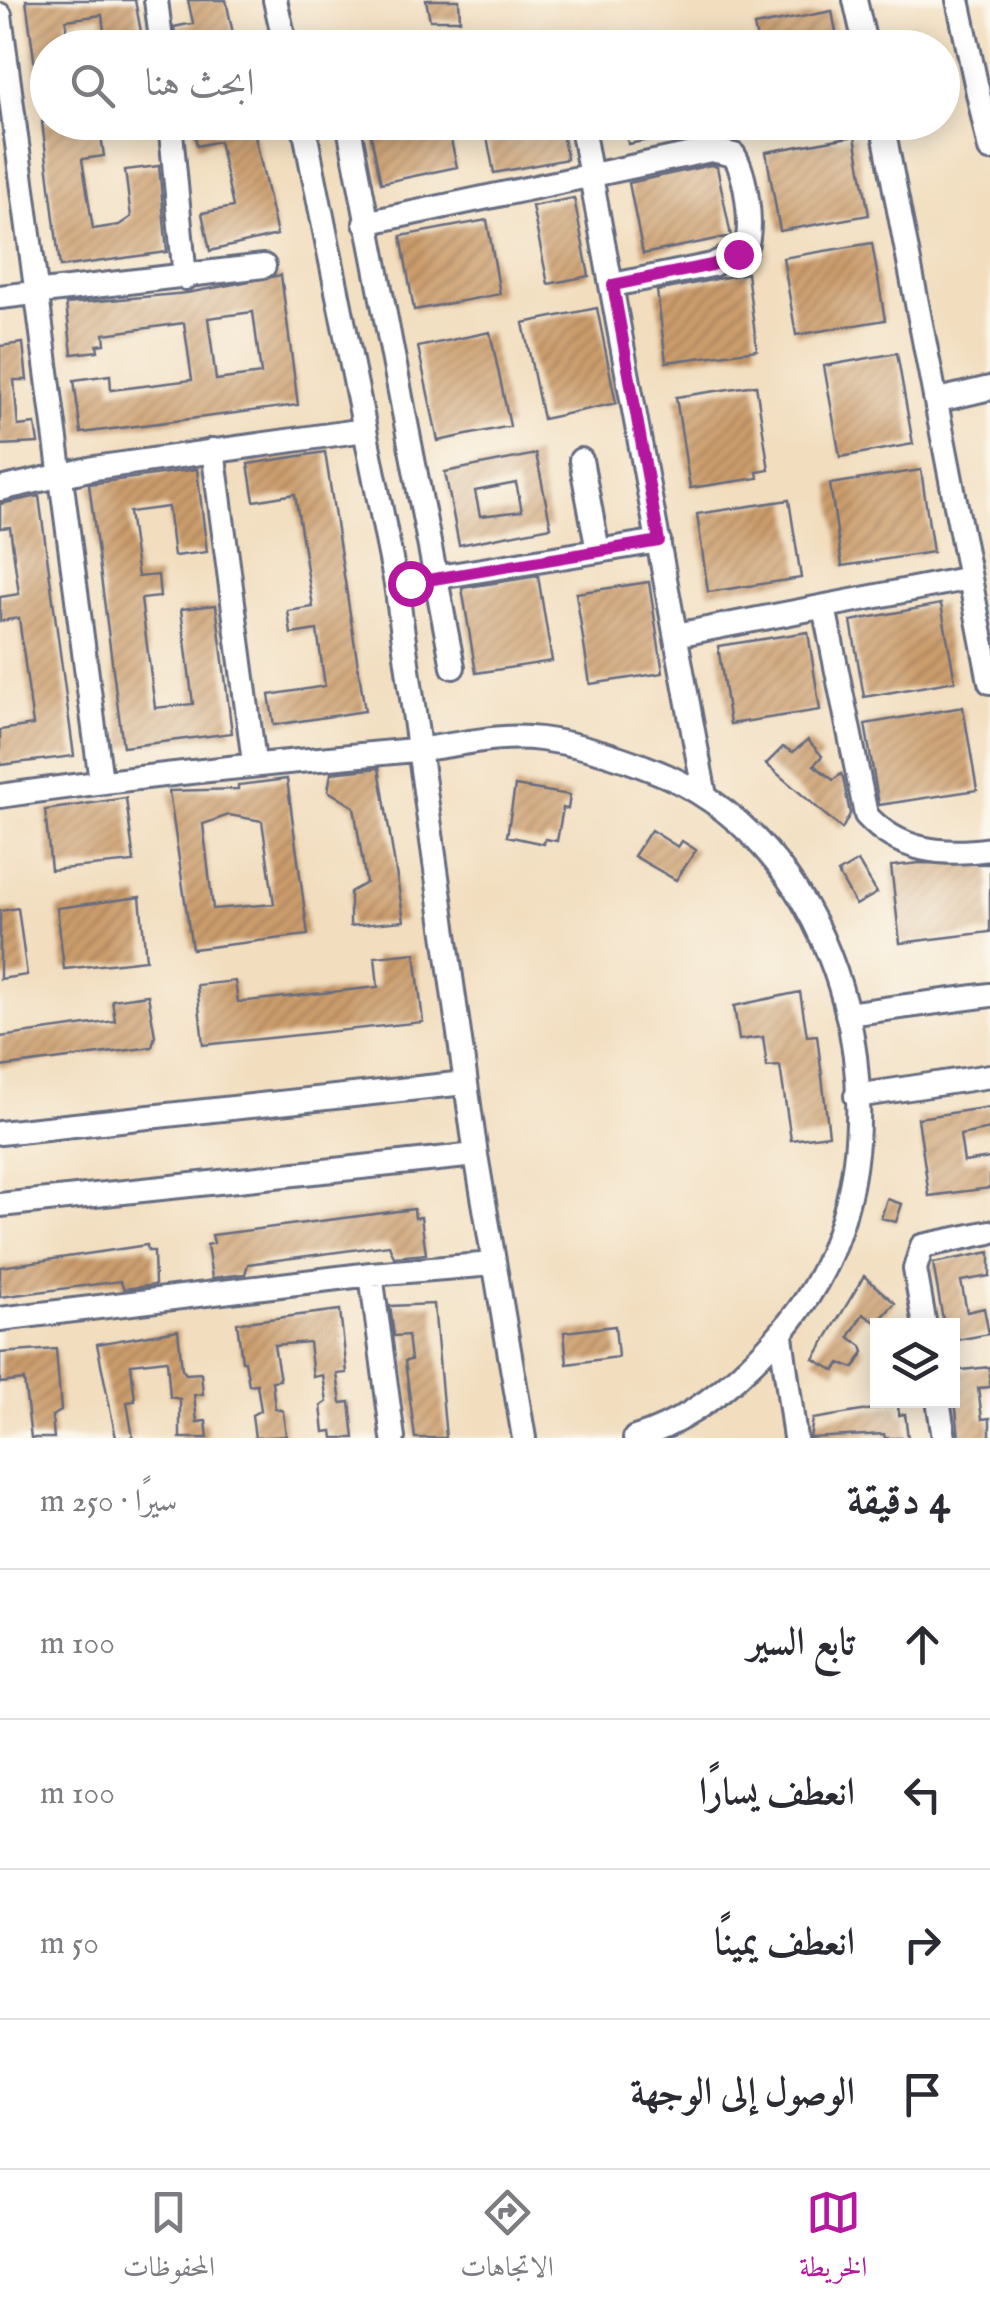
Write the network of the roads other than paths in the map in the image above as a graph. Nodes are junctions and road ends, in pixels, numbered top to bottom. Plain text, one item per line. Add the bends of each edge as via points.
1 (156, 0) edge
2 (275, 0) edge
3 (855, 0) edge
4 (958, 0) edge
5 (0, 15) edge
6 (160, 30) edge
7 (282, 30) edge
8 (862, 30) edge
9 (172, 140) edge
10 (307, 140) edge
11 (351, 140) edge
12 (584, 140) edge
13 (886, 140) edge
14 (990, 149) edge
15 (593, 176) junction
16 (365, 222) junction
17 (264, 266) dead end
18 (185, 278) junction
19 (613, 285) junction
20 (40, 293) junction
21 (0, 297) edge
22 (990, 388) edge
23 (939, 400) junction
24 (365, 430) junction
25 (213, 450) junction
26 (581, 460) dead end
27 (62, 476) junction
28 (0, 489) edge
29 (659, 541) junction
30 (598, 551) junction
31 (970, 578) junction
32 (435, 579) junction
33 (396, 584) junction
34 (824, 607) junction
35 (676, 635) junction
36 (454, 668) dead end
37 (990, 682) edge
38 (418, 750) junction
39 (254, 762) junction
40 (101, 782) junction
41 (0, 796) edge
42 (705, 796) junction
43 (990, 849) edge
44 (990, 995) edge
45 (846, 1014) junction
46 (990, 1076) edge
47 (466, 1082) junction
48 (856, 1096) junction
49 (0, 1133) edge
50 (476, 1155) junction
51 (0, 1205) edge
52 (990, 1232) edge
53 (493, 1264) junction
54 (371, 1274) junction
55 (924, 1318) edge
56 (0, 1319) edge
57 (781, 1336) junction
58 (939, 1408) edge
59 (393, 1438) edge
60 (524, 1438) edge
61 (635, 1438) edge
62 (795, 1438) edge
63 (944, 1438) edge

1 - 6 street
2 - 7 street
3 - 8 street
4 - 14 street
5 - 20 street
9 - 18 street
10 - 24 street
11 - 16 street
12 - 15 street
13 - 23 street
15 - 16 street
15 - 19 street
15 - 19 street via 720,149 734,155 742,179 749,236 738,254
16 - 32 street
17 - 18 street
18 - 20 street
19 - 29 street
20 - 21 street
20 - 27 street
22 - 23 street
23 - 31 street
24 - 25 street
24 - 33 street
25 - 27 street
25 - 39 street
26 - 30 street
27 - 28 street
27 - 40 street
29 - 30 street
29 - 35 street
30 - 32 street
31 - 34 street
31 - 37 street
32 - 33 street
32 - 36 street
33 - 38 street
34 - 35 street
34 - 43 street via 866,815 927,851
35 - 42 street
38 - 39 street
38 - 42 street via 500,737 541,739 654,770
38 - 47 street
39 - 40 street
40 - 41 street
42 - 45 street via 763,848 805,899 830,950
44 - 45 street
45 - 48 street
46 - 48 street
47 - 49 street
47 - 50 street
48 - 57 street via 844,1218 814,1288
50 - 51 street
50 - 53 street
52 - 55 street via 922,1246 915,1269
53 - 54 street
53 - 60 street
54 - 56 street
54 - 59 street
57 - 61 street via 705,1404
57 - 62 street
58 - 63 street

